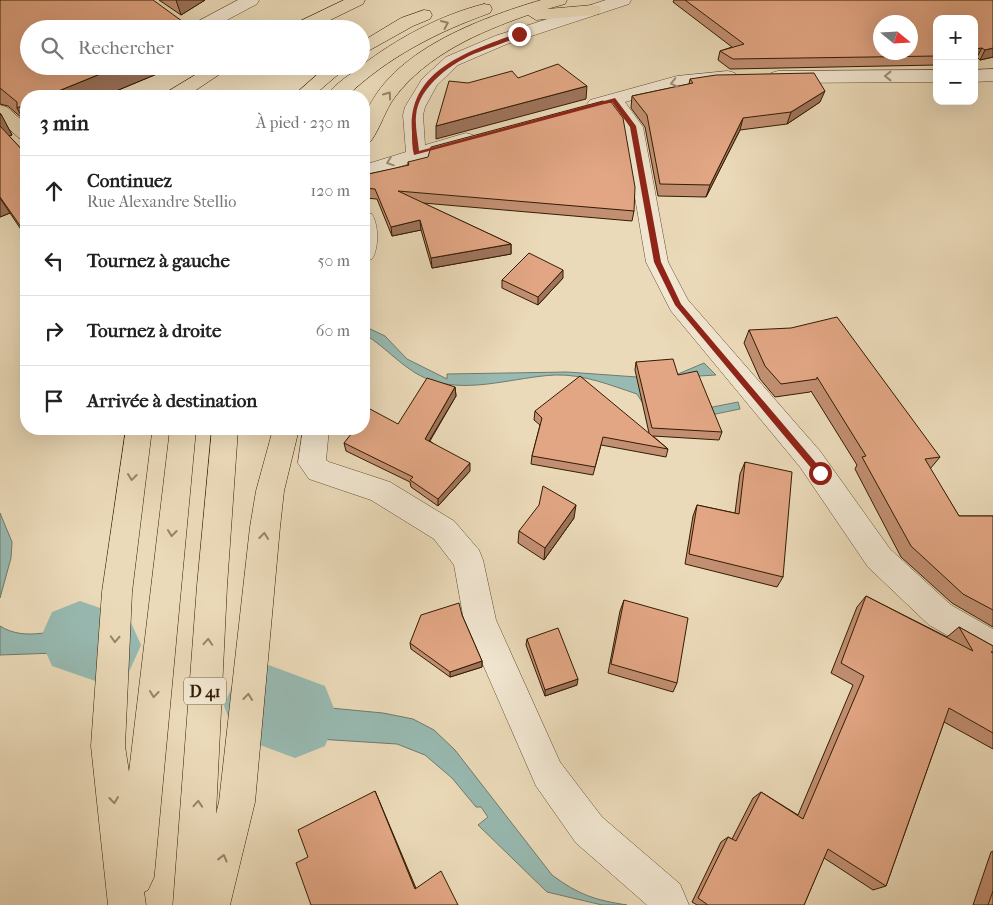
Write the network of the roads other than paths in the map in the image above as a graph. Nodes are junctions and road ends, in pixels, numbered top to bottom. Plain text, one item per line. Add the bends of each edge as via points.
1 (251, 0) edge
2 (357, 0) edge
3 (509, 0) edge
4 (559, 0) edge
5 (623, 0) edge
6 (450, 4) edge
7 (592, 10) junction
8 (214, 20) edge
9 (316, 20) edge
10 (491, 23) junction
11 (370, 44) edge
12 (370, 69) edge
13 (209, 75) edge
14 (328, 75) edge
15 (361, 75) edge
16 (993, 75) edge
17 (933, 76) edge
18 (978, 76) edge
19 (184, 90) edge
20 (309, 90) edge
21 (342, 90) edge
22 (613, 100) junction
23 (576, 109) edge
24 (0, 111) edge
25 (370, 126) edge
26 (20, 129) edge
27 (481, 135) edge
28 (416, 153) junction
29 (370, 170) edge
30 (138, 435) edge
31 (182, 435) edge
32 (225, 435) edge
33 (284, 435) edge
34 (315, 435) edge
35 (993, 646) edge
36 (127, 905) edge
37 (132, 905) edge
38 (192, 905) edge
39 (211, 905) edge
40 (670, 905) edge

1 - 8 street
2 - 9 main road
12 -> 3 main road via 438,27
4 - 10 main road
5 - 7 street
6 - 11 main road via 407,22
7 - 10 main road via 547,13
7 - 28 street via 501,40 452,61 439,71 415,106
25 -> 10 main road via 386,95 401,78 437,51
13 - 19 main road
14 - 20 main road
21 -> 15 main road
16 - 18 street
17 -> 22 street via 707,77
22 - 23 street
22 - 35 street via 633,126 658,262 678,305 810,458 879,558 940,615
24 - 26 main road
27 - 28 street
28 -> 29 street
30 -> 36 main road via 117,592 108,746
31 -> 37 main road
38 -> 32 main road, D 41
39 -> 33 main road via 237,802 266,518
34 - 40 street via 312,463 319,472 380,491 444,530 468,560 480,621 548,774 589,830 667,897

